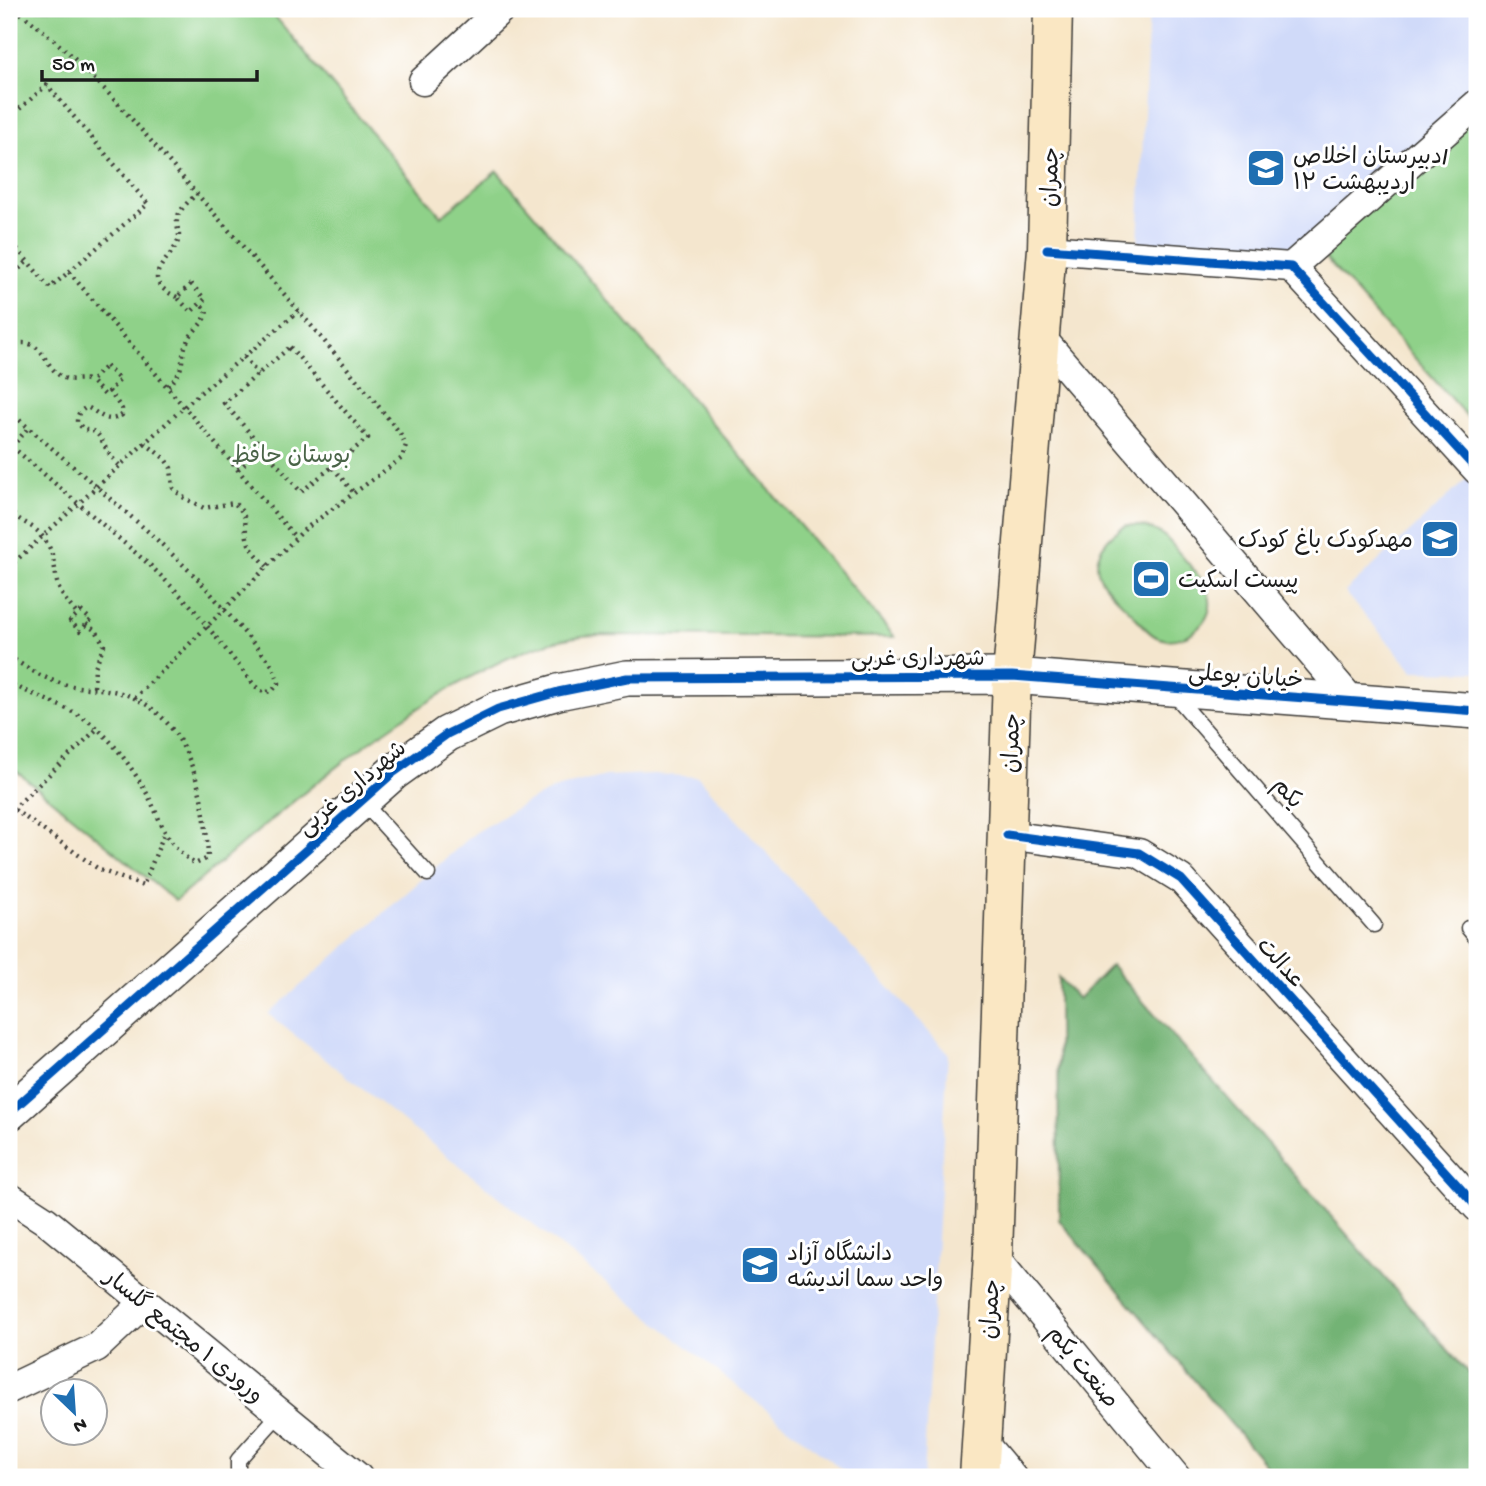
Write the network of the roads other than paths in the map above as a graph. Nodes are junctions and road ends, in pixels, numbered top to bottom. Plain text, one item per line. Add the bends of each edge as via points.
1 (501, 9) edge
2 (1053, 9) edge
3 (423, 81) dead end
4 (1477, 104) edge
5 (1047, 249) junction
6 (1291, 267) junction
7 (1040, 336) junction
8 (1477, 470) edge
9 (1012, 676) junction
10 (1169, 688) junction
11 (1353, 702) junction
12 (1477, 711) edge
13 (362, 801) junction
14 (1007, 835) junction
15 (428, 874) dead end
16 (1374, 925) dead end
17 (9, 1113) edge
18 (9, 1197) edge
19 (1474, 1198) edge
20 (993, 1255) junction
21 (145, 1302) junction
22 (9, 1389) edge
23 (280, 1413) junction
24 (980, 1459) edge
25 (243, 1477) edge
26 (358, 1477) edge
27 (1012, 1477) edge
28 (1176, 1477) edge

1 - 3 street
2 - 5 main road, چمران
4 - 6 street
5 - 6 street
5 - 7 main road, چمران
6 - 8 street
7 - 9 main road, چمران
7 - 11 street
9 - 10 street, خیابان بوعلی
9 - 13 street, شهرداری غربی via 627,678 498,709 447,734
9 - 14 main road, چمران
10 - 11 street, خیابان بوعلی
10 - 16 lane, یکم
11 - 12 street, خیابان بوعلی
13 - 15 lane
13 - 17 street, شهرداری غربی
14 - 19 street, عدالت via 1139,853 1181,879
14 - 20 main road, چمران
18 - 21 street, ورودی ۱ مجتمع گلسار via 46,1221
20 - 24 main road, چمران
20 - 28 street, صنعت یکم
21 - 22 street via 97,1348
21 - 23 street, ورودی ۱ مجتمع گلسار
23 - 25 lane via 238,1460
23 - 26 street, ورودی ۱ مجتمع گلسار
24 - 27 street

